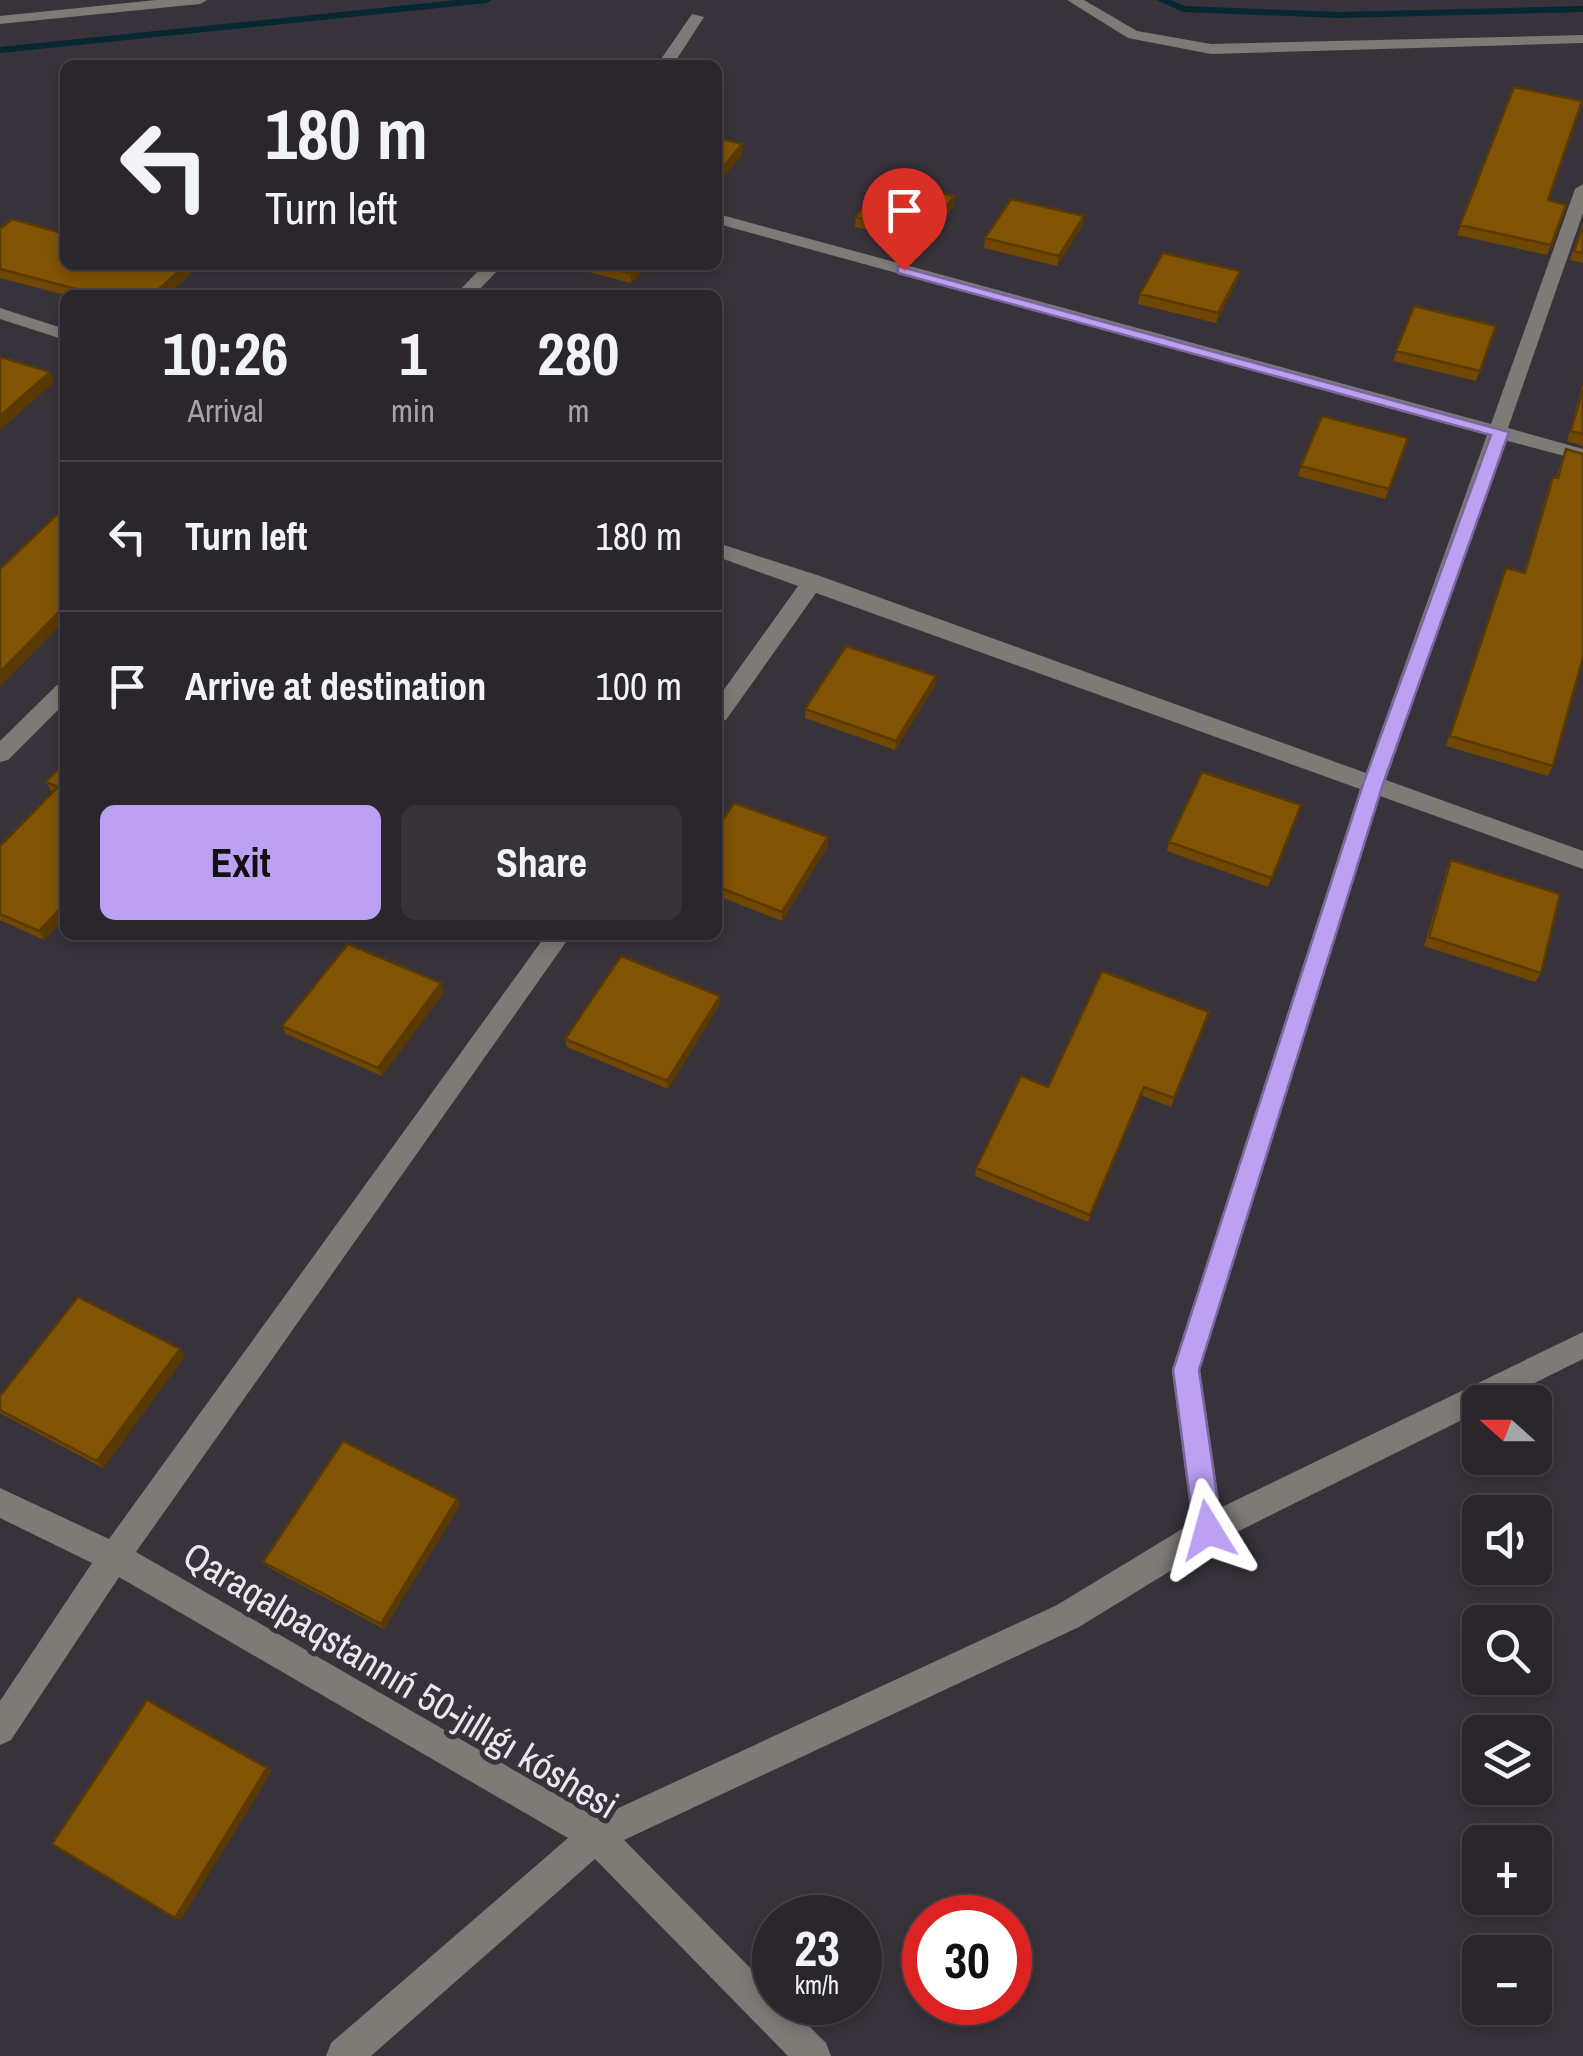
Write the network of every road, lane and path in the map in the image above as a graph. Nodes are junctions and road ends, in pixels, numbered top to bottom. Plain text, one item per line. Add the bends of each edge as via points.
1 (200, 0) edge
2 (1074, 0) edge
3 (697, 17) dead end
4 (0, 20) edge
5 (1583, 39) edge
6 (668, 60) edge
7 (1583, 190) edge
8 (722, 220) edge
9 (489, 270) edge
10 (469, 290) edge
11 (0, 313) edge
12 (60, 333) edge
13 (1500, 432) junction
14 (1583, 455) edge
15 (722, 551) edge
16 (812, 581) junction
17 (60, 695) edge
18 (722, 708) edge
19 (0, 754) edge
20 (1373, 784) junction
21 (1583, 860) edge
22 (555, 940) edge
23 (1583, 1345) edge
24 (0, 1502) edge
25 (1208, 1530) junction
26 (114, 1557) junction
27 (0, 1729) edge
28 (596, 1836) junction
29 (344, 2056) edge
30 (813, 2056) edge

1 - 4 street
2 - 5 street via 1134,35 1211,49
3 - 6 street
7 - 13 street
8 - 13 street
9 - 10 street
11 - 12 street
13 - 14 street
13 - 20 street
15 - 16 street
16 - 18 street
16 - 20 street
17 - 19 street
20 - 21 street
20 - 25 street via 1186,1370
22 - 26 street
23 - 25 street
24 - 26 street, Qaraqalpaqstannıń 50-jıllıǵı kóshesi
25 - 28 street via 1068,1616
26 - 27 street
26 - 28 street, Qaraqalpaqstannıń 50-jıllıǵı kóshesi
28 - 29 street
28 - 30 street, Qaraqalpaqstannıń 50-jıllıǵı kóshesi

